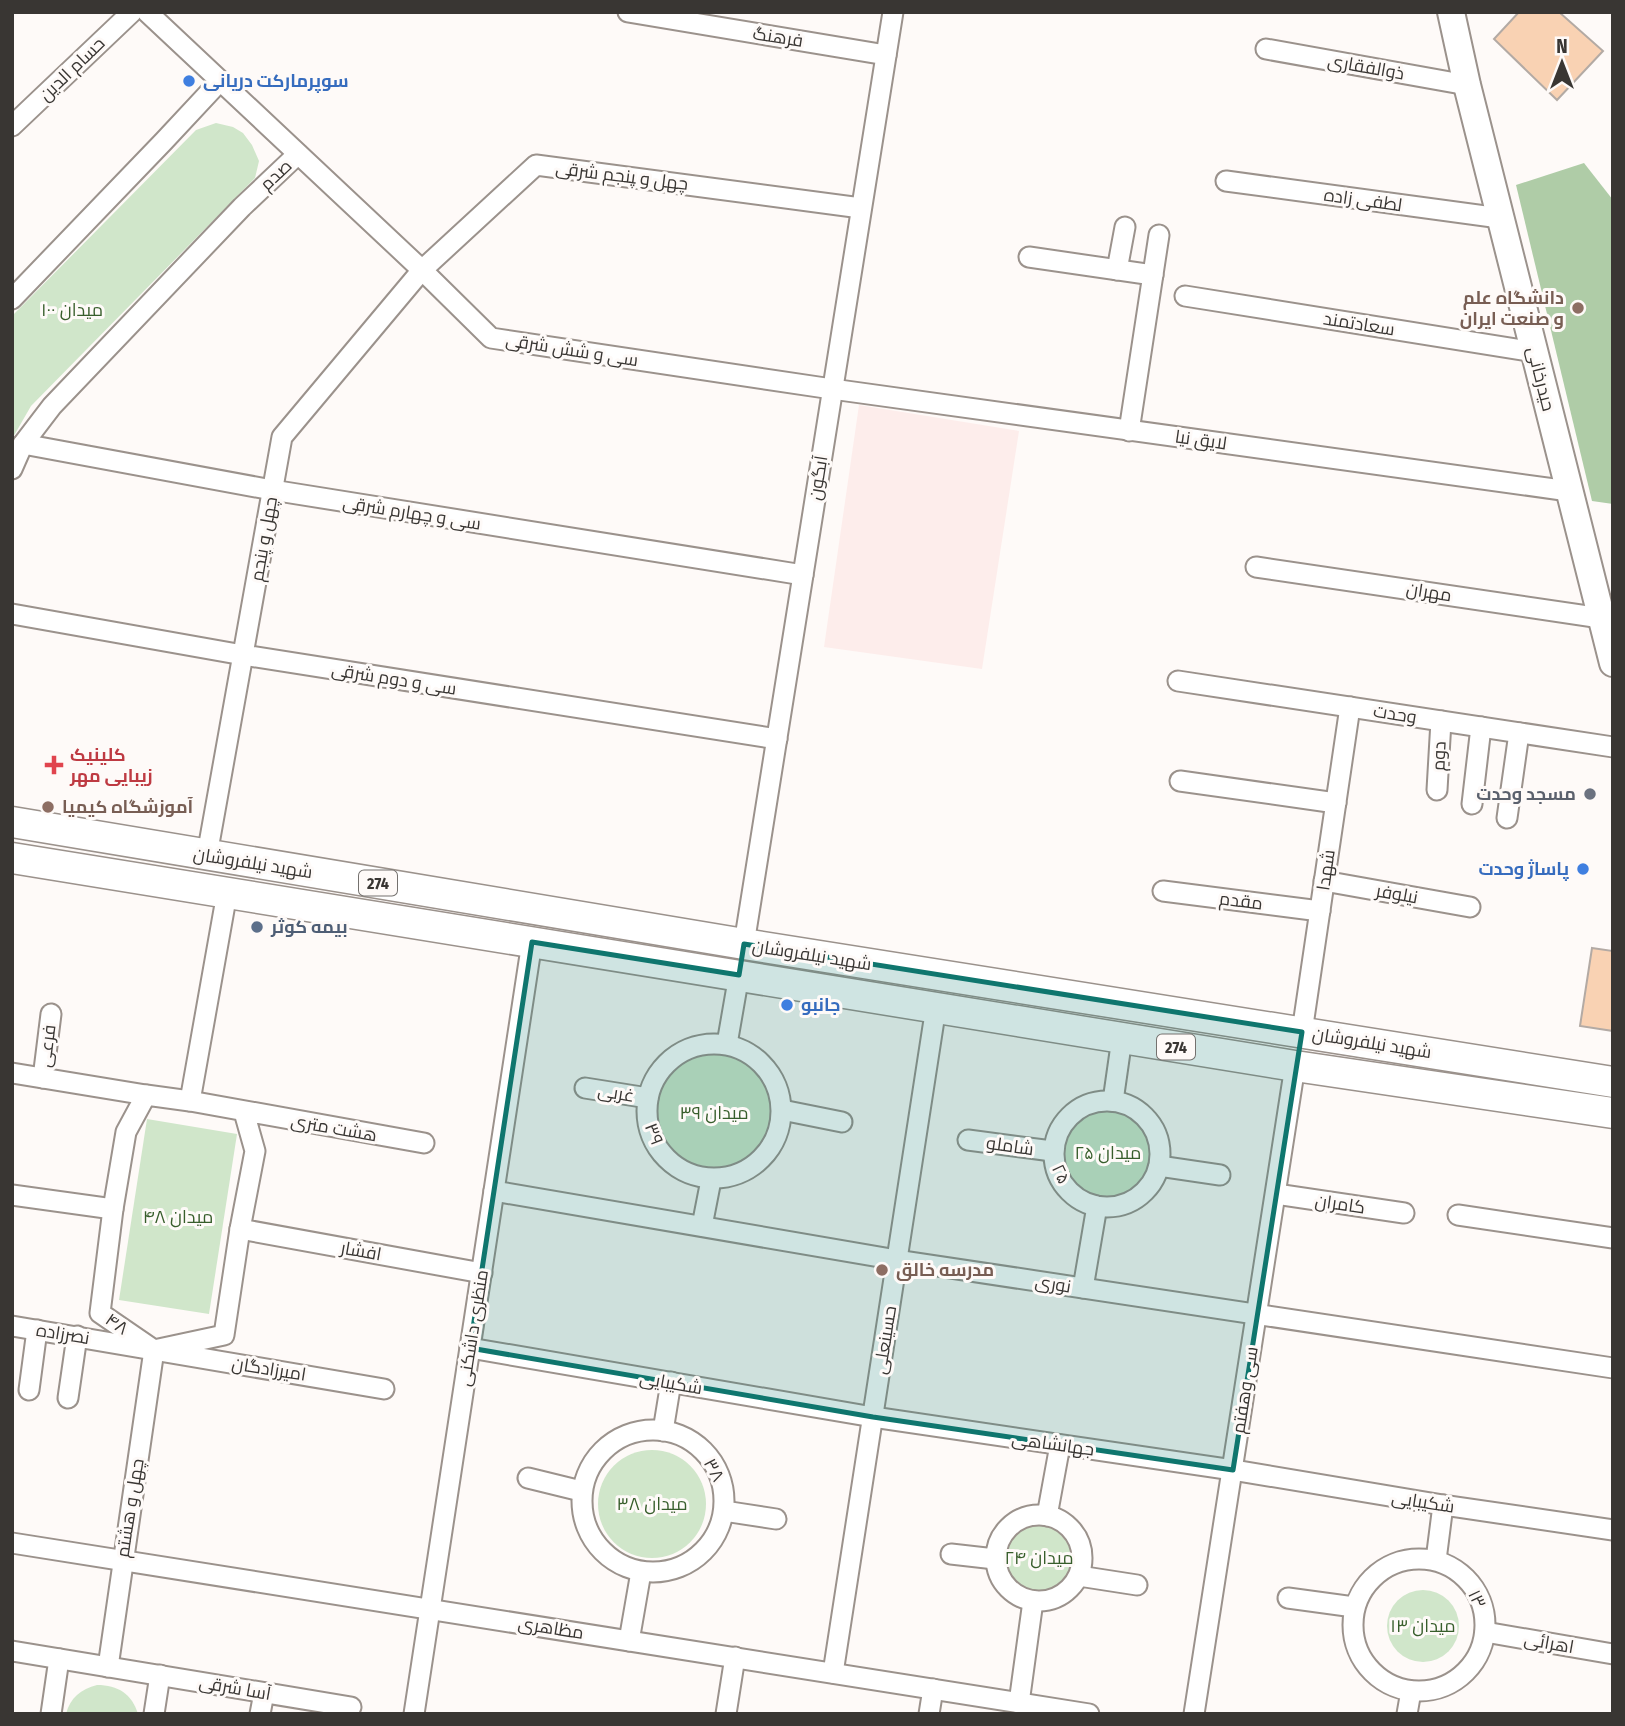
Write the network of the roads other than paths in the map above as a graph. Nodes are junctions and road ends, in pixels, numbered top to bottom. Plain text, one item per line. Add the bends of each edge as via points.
1 (132, 12) edge
2 (147, 12) edge
3 (628, 12) edge
4 (892, 12) edge
5 (1451, 12) edge
6 (1266, 48) dead end
7 (886, 55) junction
8 (220, 81) junction
9 (1466, 86) junction
10 (12, 126) edge
11 (298, 154) junction
12 (1226, 181) dead end
13 (861, 208) junction
14 (1500, 218) junction
15 (1125, 227) dead end
16 (1159, 235) dead end
17 (1029, 257) dead end
18 (1117, 270) junction
19 (422, 271) junction
20 (1153, 275) junction
21 (1185, 296) dead end
22 (12, 299) edge
23 (1534, 352) junction
24 (832, 390) junction
25 (1129, 430) junction
26 (23, 444) junction
27 (12, 469) edge
28 (272, 490) junction
29 (1569, 491) junction
30 (1256, 567) dead end
31 (803, 575) junction
32 (12, 614) edge
33 (1601, 618) junction
34 (243, 655) junction
35 (1613, 663) edge
36 (1178, 681) dead end
37 (1350, 707) junction
38 (1441, 721) junction
39 (1481, 727) junction
40 (1519, 733) junction
41 (777, 739) junction
42 (1613, 747) edge
43 (1180, 781) dead end
44 (1437, 790) dead end
45 (1336, 803) junction
46 (1472, 804) dead end
47 (1507, 818) dead end
48 (12, 822) edge
49 (207, 855) junction
50 (12, 858) edge
51 (1324, 881) junction
52 (1163, 891) dead end
53 (227, 893) junction
54 (1470, 907) dead end
55 (1320, 911) junction
56 (533, 942) junction
57 (744, 944) junction
58 (740, 975) junction
59 (936, 1007) junction
60 (51, 1014) dead end
61 (1302, 1032) junction
62 (1122, 1038) junction
63 (727, 1044) junction
64 (1295, 1066) junction
65 (12, 1073) edge
66 (43, 1078) junction
67 (1613, 1082) edge
68 (585, 1088) dead end
69 (146, 1095) junction
70 (648, 1098) junction
71 (190, 1101) junction
72 (1113, 1101) junction
73 (782, 1110) junction
74 (244, 1112) junction
75 (1613, 1113) edge
76 (842, 1122) dead end
77 (968, 1140) dead end
78 (424, 1143) dead end
79 (1052, 1151) junction
80 (1159, 1166) junction
81 (1220, 1175) dead end
82 (711, 1180) junction
83 (494, 1191) junction
84 (1276, 1194) junction
85 (12, 1195) edge
86 (1097, 1206) junction
87 (113, 1209) junction
88 (1404, 1213) dead end
89 (1458, 1215) dead end
90 (702, 1226) junction
91 (240, 1229) junction
92 (1613, 1238) edge
93 (897, 1260) junction
94 (482, 1273) junction
95 (1083, 1288) junction
96 (1257, 1315) junction
97 (12, 1326) edge
98 (37, 1330) junction
99 (77, 1336) junction
100 (470, 1348) junction
101 (154, 1350) junction
102 (1613, 1368) edge
103 (671, 1382) junction
104 (384, 1389) dead end
105 (29, 1390) dead end
106 (68, 1398) dead end
107 (873, 1417) junction
108 (663, 1431) junction
109 (1060, 1445) junction
110 (1233, 1470) junction
111 (528, 1478) dead end
112 (582, 1491) junction
113 (1443, 1505) junction
114 (724, 1511) junction
115 (1047, 1516) junction
116 (776, 1519) dead end
117 (1613, 1530) edge
118 (12, 1543) edge
119 (950, 1554) dead end
120 (995, 1559) junction
121 (123, 1560) junction
122 (1436, 1560) junction
123 (640, 1572) junction
124 (1079, 1576) junction
125 (1137, 1585) dead end
126 (1287, 1598) dead end
127 (1033, 1601) junction
128 (1354, 1607) junction
129 (430, 1609) junction
130 (1485, 1632) junction
131 (629, 1641) junction
132 (12, 1651) edge
133 (1613, 1654) edge
134 (735, 1657) junction
135 (59, 1659) junction
136 (107, 1667) junction
137 (833, 1673) junction
138 (160, 1675) junction
139 (933, 1689) junction
140 (1411, 1691) junction
141 (264, 1693) junction
142 (1019, 1703) junction
143 (351, 1707) dead end
144 (51, 1714) edge
145 (154, 1714) edge
146 (260, 1714) edge
147 (414, 1714) edge
148 (726, 1714) edge
149 (929, 1714) edge
150 (1089, 1714) edge
151 (1195, 1714) edge
152 (1406, 1714) edge

1 - 10 street, حسام الدین
2 - 8 street, صدم
3 - 7 street, فرهنگ
4 - 7 street, آبگون
5 - 9 main road, حیدرخانی
6 - 9 street, ذوالفقاری
7 - 13 street, آبگون
8 - 11 street, صدم
8 - 22 street
9 - 14 main road, حیدرخانی
11 - 19 street, سی و شش شرقی
11 - 26 street, صدم via 83,373
12 - 14 street, لطفی زاده
13 - 19 street, چهل و ‍پنجم شرقی via 536,165
13 - 24 street, آبگون
14 - 23 main road, حیدرخانی
15 - 18 street
16 - 20 street
17 - 18 street
18 - 20 street
19 - 24 street, سی و شش شرقی via 491,338
19 - 28 street, چهل و پنجم via 282,437
20 - 25 street
21 - 23 street, سعادتمند
23 - 29 main road, حیدرخانی
24 - 25 street, لایق نیا
24 - 31 street, آبگون
25 - 29 street, لایق نیا
26 - 27 street, صدم
26 - 28 street, سی و چهارم شرقی
28 - 31 street, سی و چهارم شرقی
28 - 34 street, چهل و پنجم
29 - 33 main road, حیدرخانی
30 - 33 street, مهران
31 - 41 street, آبگون
32 - 34 street, سی و دوم شرقی
33 - 35 main road, حیدرخانی
34 - 41 street, سی و دوم شرقی
34 - 49 street, چهل و پنجم
36 - 37 street, وحدت
37 - 38 street, وحدت
37 - 45 street, شهدا
38 - 39 street, وحدت
38 - 44 street, دوم
39 - 40 street, وحدت
39 - 46 street
40 - 42 street, وحدت
40 - 47 street
41 - 57 street, آبگون
43 - 45 street
45 - 51 street, شهدا
48 - 49 main road, شهید نیلفروشان / 274
49 - 57 main road, شهید نیلفروشان / 274
50 - 53 main road, شهید نیلفروشان / 274
51 - 54 street, نیلوفر
51 - 55 street, شهدا
52 - 55 street, مقدم
53 - 56 main road, شهید نیلفروشان / 274
53 - 71 street
55 - 61 street, شهدا
56 - 58 main road, شهید نیلفروشان / 274
56 - 83 street, منظری داشکنی
57 - 58 main road
57 - 61 main road, شهید نیلفروشان / 274
58 - 59 main road, 274
58 - 63 street
59 - 62 main road, 274
59 - 93 street, حسینعلی
60 - 66 street, فرعی
61 - 64 main road
61 - 67 main road, شهید نیلفروشان / 274
62 - 64 main road, 274
62 - 72 street
63 - 70 street, ۳۹ via 686,1049 668,1061
63 - 73 street via 749,1053 767,1068 778,1087
64 - 75 main road, 274
64 - 84 street, سی وهفتم
65 - 66 street
66 - 69 street
68 - 70 street, غربی
69 - 71 street
69 - 87 street, ۴۸ via 126,1132
70 - 82 street, ۳۹ via 652,1138 663,1155 678,1168
71 - 74 street
72 - 79 street, ۲۵ via 1085,1105 1072,1114 1061,1126
72 - 80 street via 1146,1117 1156,1132
73 - 76 street
73 - 82 street via 779,1131 756,1165 738,1175
74 - 78 street, هشت متری
74 - 91 street via 255,1151
77 - 79 street, شاملو
79 - 86 street, ۲۵ via 1066,1188
80 - 81 street
80 - 86 street via 1142,1194 1129,1202
82 - 90 street
83 - 90 street, نوری
83 - 94 street, منظری داشکنی
84 - 88 street, کامران
84 - 96 street, سی وهفتم
85 - 87 street
86 - 95 street
87 - 101 street, ۴۸ via 100,1313
89 - 92 street
90 - 93 street, نوری
91 - 94 street, افشار
91 - 101 street via 224,1335
93 - 95 street, نوری
93 - 107 street, حسینعلی
94 - 100 street, منظری داشکنی
95 - 96 street, نوری
96 - 102 street, نوری
96 - 110 street, سی وهفتم
97 - 98 street, نصرزاده
98 - 99 street, نصرزاده
98 - 105 street
99 - 101 street, نصرزاده
99 - 106 street
100 - 103 street, شکیبایی
100 - 129 street, منظری داشکنی
101 - 104 street, امیرزادگان
101 - 121 street, چهل و هشتم
103 - 107 street, شکیبایی
103 - 108 street
107 - 109 street, جهانشاهی
107 - 137 street, حسینعلی
108 - 112 street, ۳۸ via 641,1431 601,1451 588,1469
108 - 114 street, ۳۸ via 685,1437 703,1450 720,1478
109 - 110 street, جهانشاهی
109 - 115 street
110 - 113 street, شکیبایی
110 - 151 street, سی وهفتم
111 - 112 street
112 - 123 street, ۳۸ via 582,1513 601,1552
113 - 117 street, شکیبایی
113 - 122 street
114 - 116 street
114 - 123 street via 704,1552 663,1572
115 - 120 street via 1034,1515 1011,1525 997,1546
115 - 124 street via 1070,1528 1077,1538 1082,1550
118 - 121 street, مظاهری
119 - 120 street
120 - 127 street via 1010,1591
121 - 129 street, مظاهری
121 - 136 street, چهل و هشتم
122 - 128 street via 1415,1558 1386,1567 1363,1588
122 - 130 street, ۱۳ via 1468,1580 1479,1595
123 - 131 street
124 - 125 street
124 - 127 street via 1060,1596
126 - 128 street
127 - 142 street
128 - 140 street via 1352,1630 1357,1652 1370,1671
129 - 131 street, مظاهری
129 - 147 street, منظری داشکنی
130 - 133 street, اهرائی
130 - 140 street, ۱۳ via 1480,1652 1468,1670 1432,1690
131 - 134 street, مظاهری
132 - 135 street, آسا شرقی
134 - 137 street, مظاهری
134 - 148 street
135 - 136 street, آسا شرقی
135 - 144 street
136 - 138 street, آسا شرقی
137 - 139 street, مظاهری
138 - 141 street, آسا شرقی
138 - 145 street
139 - 142 street, مظاهری
139 - 149 street
140 - 152 street
141 - 143 street, آسا شرقی
141 - 146 street
142 - 150 street, مظاهری

